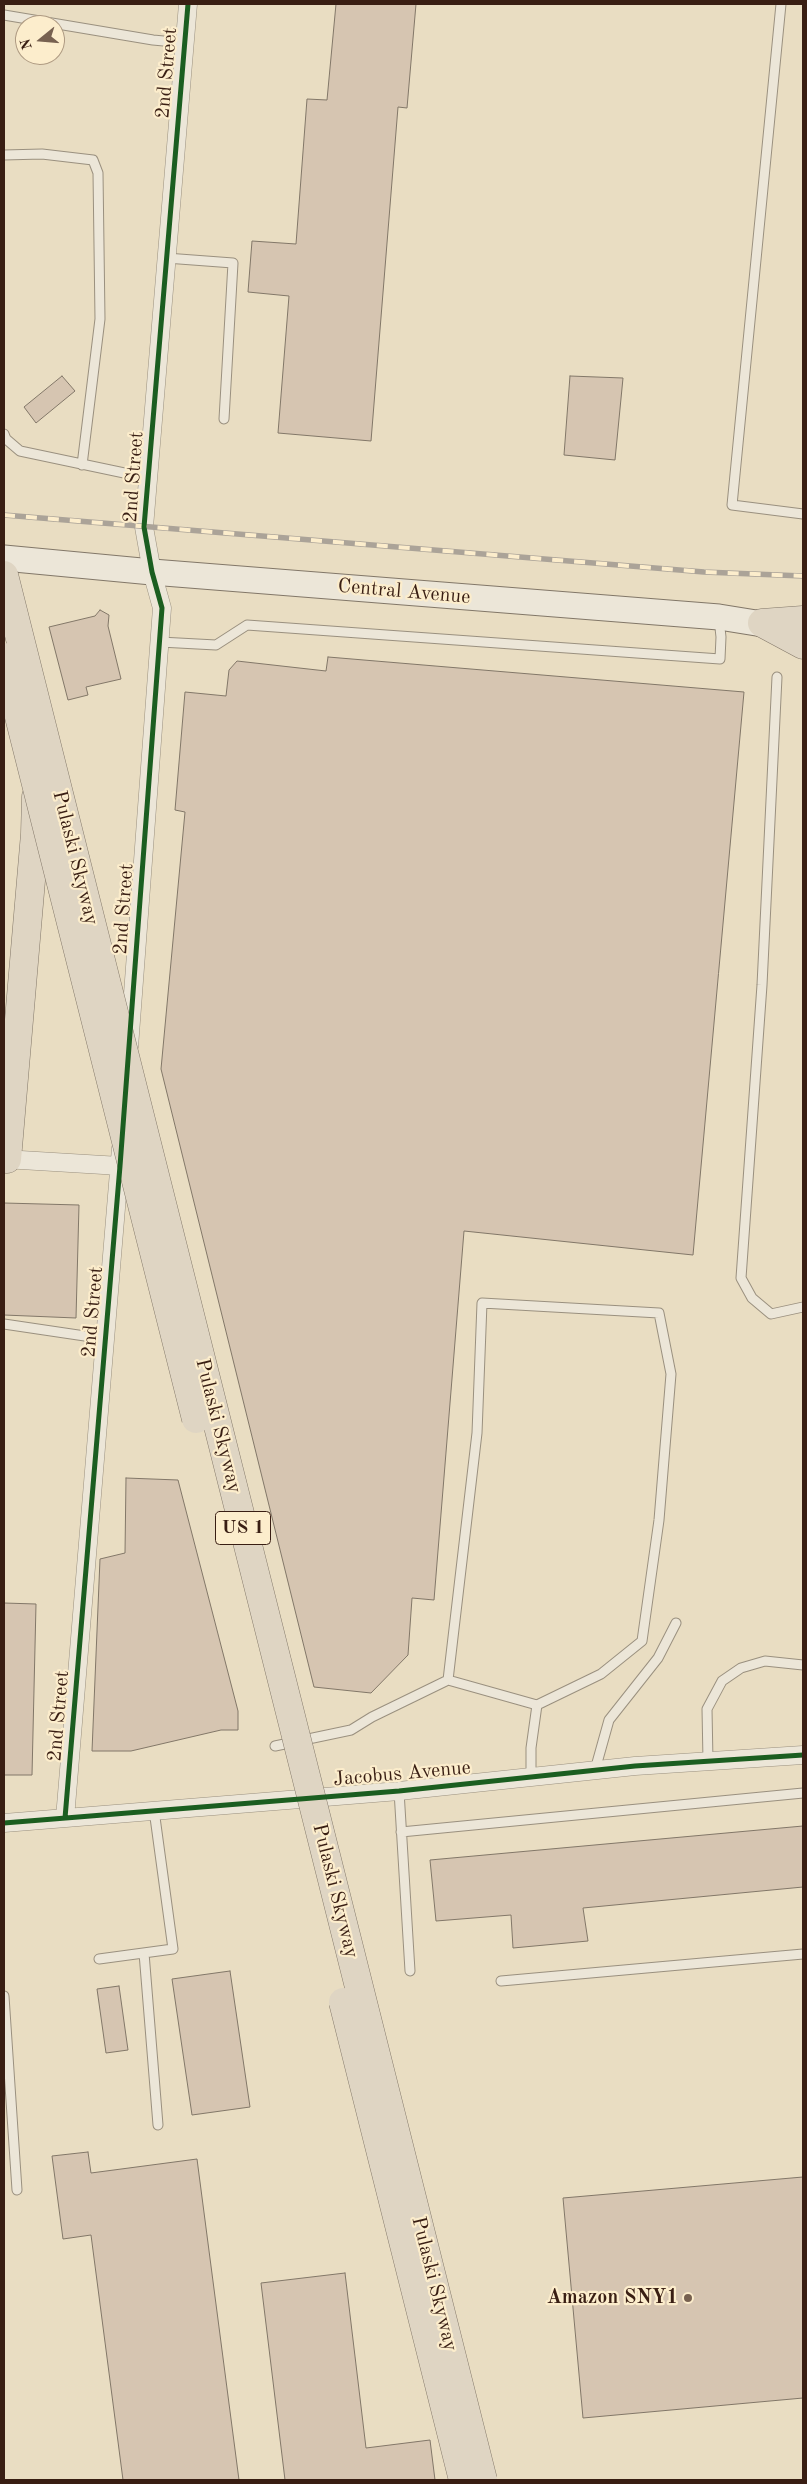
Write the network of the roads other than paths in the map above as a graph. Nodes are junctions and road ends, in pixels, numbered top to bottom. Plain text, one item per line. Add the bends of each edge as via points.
1 (188, 4) edge
2 (781, 4) edge
3 (4, 15) edge
4 (185, 43) junction
5 (4, 155) edge
6 (166, 258) junction
7 (224, 419) dead end
8 (4, 434) edge
9 (82, 465) junction
10 (148, 478) junction
11 (803, 514) edge
12 (4, 558) edge
13 (152, 572) junction
14 (4, 575) edge
15 (4, 616) edge
16 (719, 618) junction
17 (803, 620) edge
18 (762, 623) junction
19 (803, 632) edge
20 (160, 642) junction
21 (803, 645) edge
22 (4, 657) edge
23 (777, 677) dead end
24 (6, 1159) edge
25 (120, 1166) junction
26 (803, 1307) edge
27 (4, 1324) edge
28 (105, 1340) junction
29 (676, 1623) dead end
30 (803, 1665) edge
31 (448, 1680) junction
32 (537, 1705) junction
33 (275, 1746) dead end
34 (803, 1754) edge
35 (708, 1761) junction
36 (595, 1770) junction
37 (531, 1776) junction
38 (399, 1791) junction
39 (803, 1794) edge
40 (154, 1810) junction
41 (65, 1818) junction
42 (4, 1824) edge
43 (401, 1832) junction
44 (144, 1953) junction
45 (803, 1954) edge
46 (99, 1959) dead end
47 (410, 1971) dead end
48 (501, 1981) dead end
49 (4, 1996) edge
50 (158, 2125) dead end
51 (17, 2190) dead end
52 (463, 2480) edge
53 (483, 2480) edge

1 - 4 street, 2nd Street
2 - 11 lane via 732,505
3 - 4 lane
4 - 6 street, 2nd Street
5 - 9 lane via 42,154 93,160 98,173 100,319
6 - 7 lane via 233,263
6 - 10 street, 2nd Street
8 - 9 lane via 20,451
9 - 10 lane
10 - 13 street, 2nd Street via 144,527
12 - 13 main road, Central Avenue
13 - 16 main road, Central Avenue
13 - 20 street, 2nd Street via 162,608
14 - 53 highway, Pulaski Skyway / US 1, bridge
15 - 24 highway, bridge via 34,751 35,834
16 - 18 main road, Central Avenue
16 - 20 lane via 720,659 246,625 216,645
17 - 18 highway
18 - 19 main road, Central Avenue
18 - 21 highway
20 - 25 street, 2nd Street
22 - 52 highway, Pulaski Skyway / US 1, bridge
23 - 26 lane via 762,985 741,1278 752,1298 771,1314
24 - 25 street
25 - 28 street, 2nd Street
27 - 28 lane
28 - 41 street, 2nd Street
29 - 36 lane via 658,1658 609,1720
30 - 35 lane via 765,1661 741,1668 722,1680 707,1709
31 - 32 lane
31 - 32 lane via 477,1434 482,1303 659,1313 671,1374 659,1520 642,1641 601,1674
31 - 33 lane via 351,1730
32 - 37 lane via 530,1748
34 - 35 street, Jacobus Avenue
35 - 36 street, Jacobus Avenue
36 - 37 street, Jacobus Avenue
37 - 38 street, Jacobus Avenue
38 - 40 street, Jacobus Avenue
38 - 43 lane
39 - 43 lane
40 - 41 street, Jacobus Avenue
40 - 44 lane via 173,1949
41 - 42 street, Jacobus Avenue
43 - 47 lane
44 - 46 lane
44 - 50 lane
45 - 48 lane
49 - 51 lane

